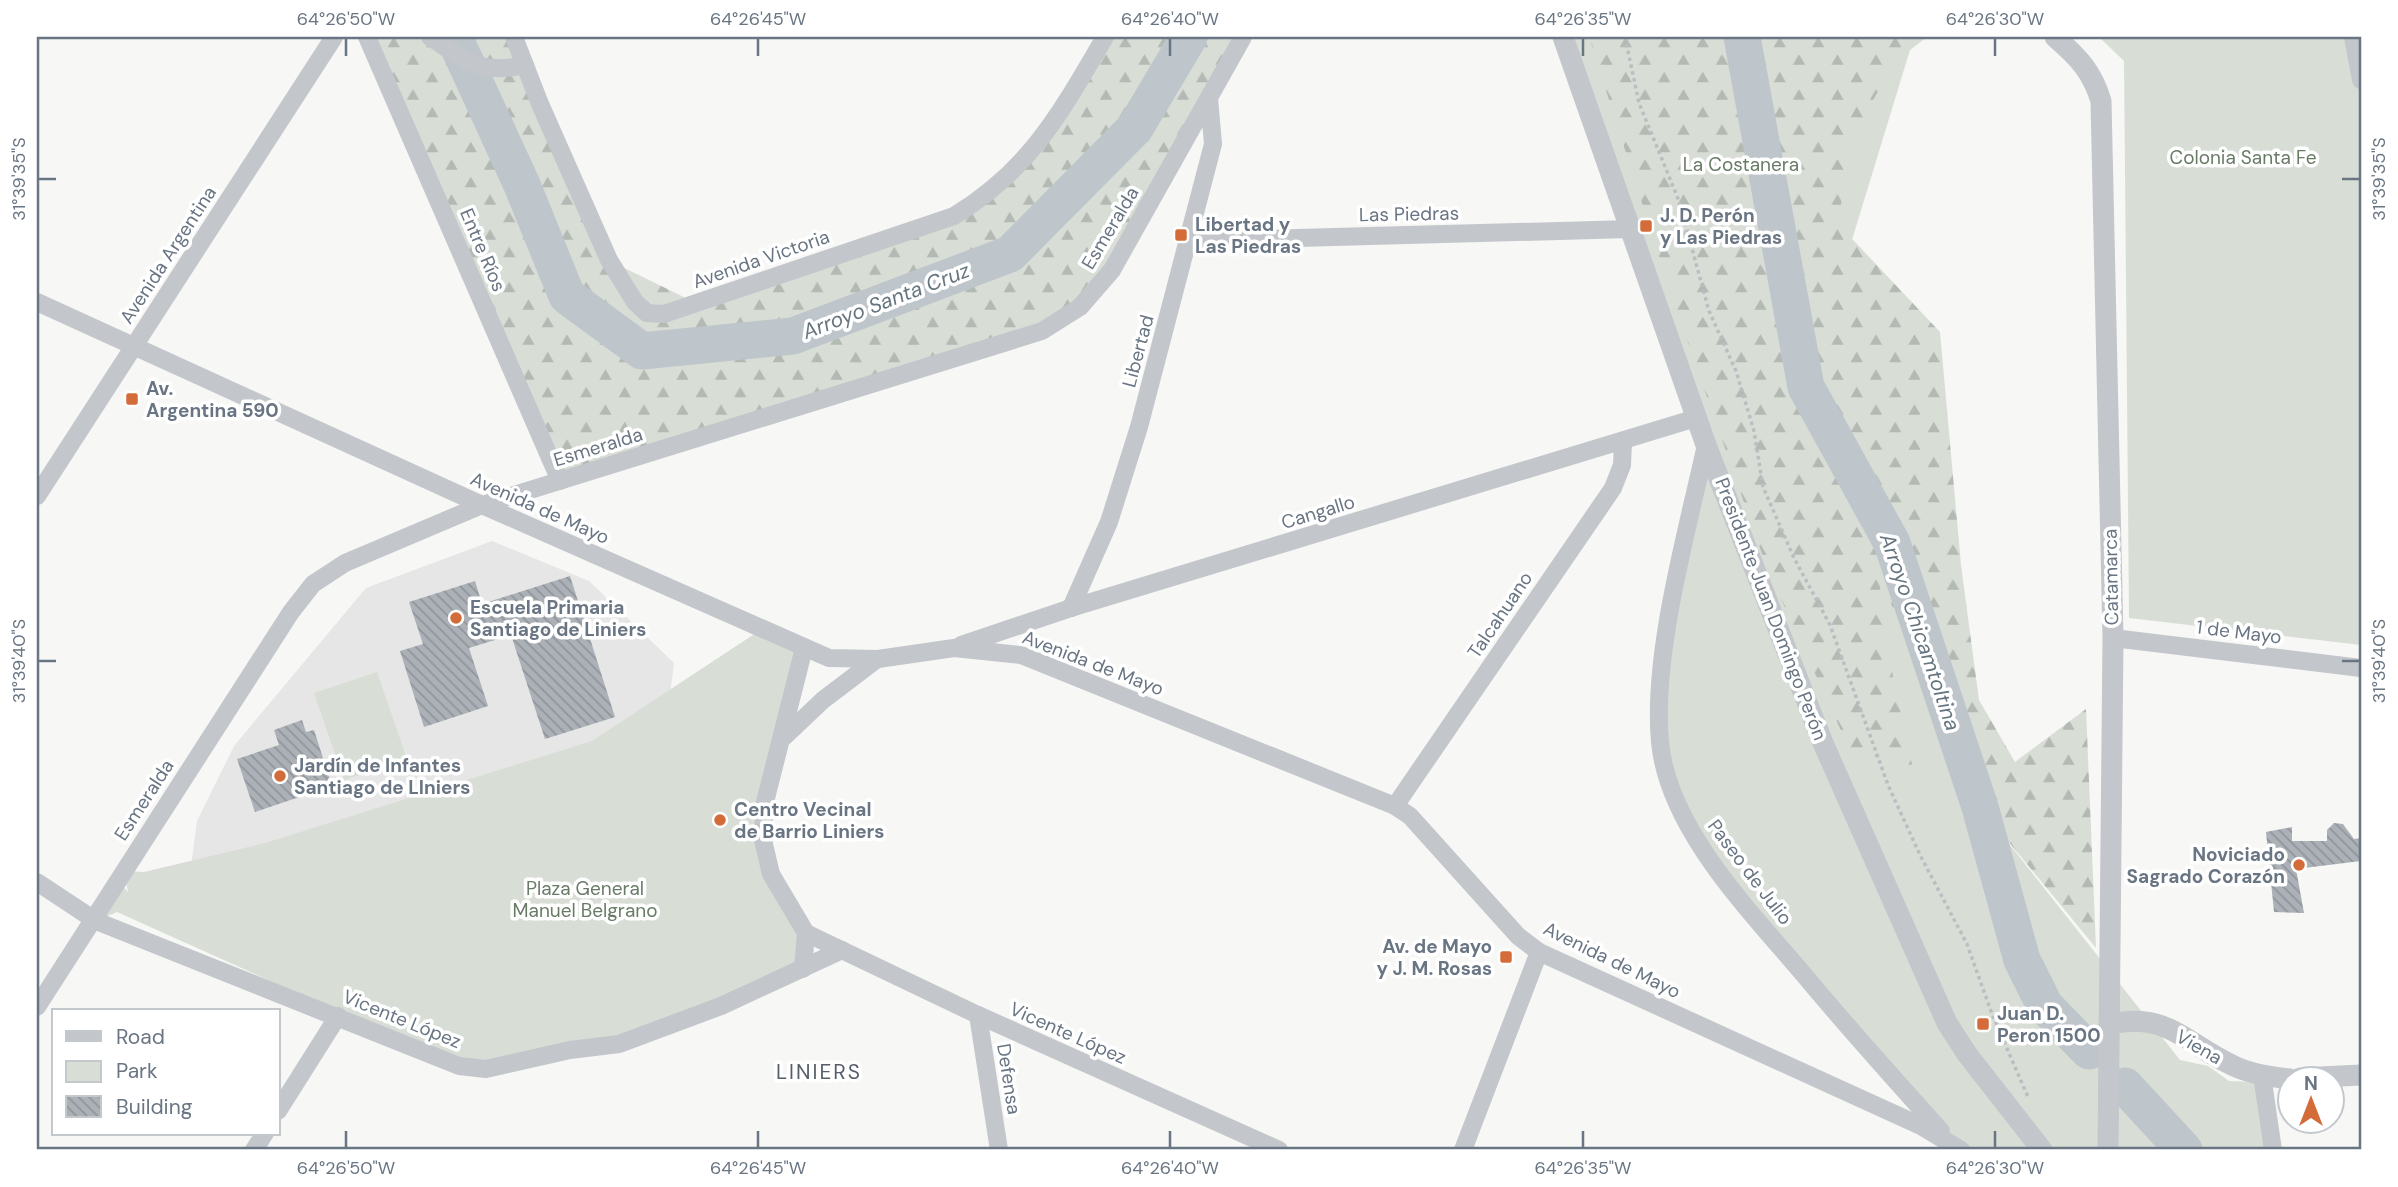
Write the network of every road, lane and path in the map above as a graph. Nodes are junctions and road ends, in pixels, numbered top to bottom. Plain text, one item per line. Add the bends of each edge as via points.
1 (334, 37) edge
2 (367, 37) edge
3 (430, 37) edge
4 (514, 37) edge
5 (1105, 37) edge
6 (1243, 37) edge
7 (1563, 37) edge
8 (1625, 37) edge
9 (2055, 37) edge
10 (2353, 37) edge
11 (525, 65) junction
12 (2361, 80) edge
13 (1209, 98) junction
14 (1630, 229) junction
15 (1189, 241) junction
16 (37, 302) edge
17 (134, 346) junction
18 (1696, 418) junction
19 (1623, 442) junction
20 (1706, 445) junction
21 (560, 481) junction
22 (37, 496) edge
23 (482, 505) junction
24 (1071, 608) junction
25 (2113, 638) junction
26 (804, 648) junction
27 (954, 648) junction
28 (877, 659) junction
29 (2361, 668) edge
30 (784, 737) junction
31 (1395, 806) junction
32 (37, 882) edge
33 (93, 919) junction
34 (806, 933) junction
35 (842, 950) junction
36 (1539, 951) junction
37 (803, 969) junction
38 (37, 1007) edge
39 (978, 1015) junction
40 (338, 1016) junction
41 (2109, 1026) junction
42 (2262, 1075) junction
43 (2276, 1077) edge
44 (2030, 1100) dead end
45 (280, 1108) edge
46 (264, 1134) edge
47 (2110, 1145) edge
48 (1956, 1147) edge
49 (254, 1150) edge
50 (999, 1150) edge
51 (1279, 1150) edge
52 (1464, 1150) edge
53 (2042, 1150) edge
54 (2273, 1150) edge

1 - 17 street, Avenida Argentina
2 - 21 street, Entre Ríos
3 - 11 street via 458,57 490,70
4 - 11 street, Avenida Victoria
5 - 11 street, Avenida Victoria via 1052,126 1009,177 974,204 954,216 664,314 647,313 635,302 608,260
6 - 13 street, Esmeralda
7 - 14 street, Presidente Juan Domingo Perón
8 - 44 path via 1639,103 1679,201 1709,311 1736,371 1754,431 1763,487 1830,625 1888,785 1968,944 1992,1014
9 - 25 street, Catamarca via 2084,61 2101,101
10 - 12 street
13 - 15 street, Libertad via 1213,144
13 - 21 street, Esmeralda via 1112,270 1080,307 1042,331
14 - 15 street, Las Piedras
14 - 18 street, Presidente Juan Domingo Perón
15 - 24 street, Libertad via 1136,439 1108,523
16 - 17 street, Avenida de Mayo
17 - 22 street, Avenida Argentina
17 - 23 street, Avenida de Mayo
18 - 19 street, Cangallo
18 - 20 street, Presidente Juan Domingo Perón
19 - 24 street, Cangallo
19 - 31 street, Talcahuano via 1622,465 1613,488
20 - 48 street, Paseo de Julio via 1663,663 1660,741 1666,777 1705,851 1737,895
20 - 53 street, Presidente Juan Domingo Perón via 1823,743 1947,1023
21 - 23 street, Esmeralda
23 - 26 street, Avenida de Mayo
23 - 33 street, Esmeralda via 345,563 313,584 290,612
24 - 27 street, Cangallo
25 - 29 street, 1 de Mayo
25 - 41 street, Catamarca
26 - 28 street, Avenida de Mayo via 841,660
26 - 30 street
27 - 28 street, Avenida de Mayo
27 - 31 street, Avenida de Mayo via 996,651 1044,663
28 - 30 street via 823,699
30 - 34 street via 764,806 763,840 771,874
31 - 36 street, Avenida de Mayo via 1518,936
32 - 33 street, Vicente López
33 - 38 street, Esmeralda
33 - 40 street, Vicente López
34 - 35 street, Vicente López
34 - 37 street
35 - 37 street, Vicente López
35 - 39 street, Vicente López
36 - 48 street, Avenida de Mayo via 1921,1126
36 - 52 street
37 - 40 street, Vicente López via 619,1044 486,1069 460,1066
39 - 50 street, Defensa
39 - 51 street, Vicente López
40 - 45 street
41 - 42 street, Viena via 2133,1019 2147,1021 2234,1066
41 - 47 street, Catamarca
42 - 43 street, Viena
42 - 54 street
46 - 49 street

